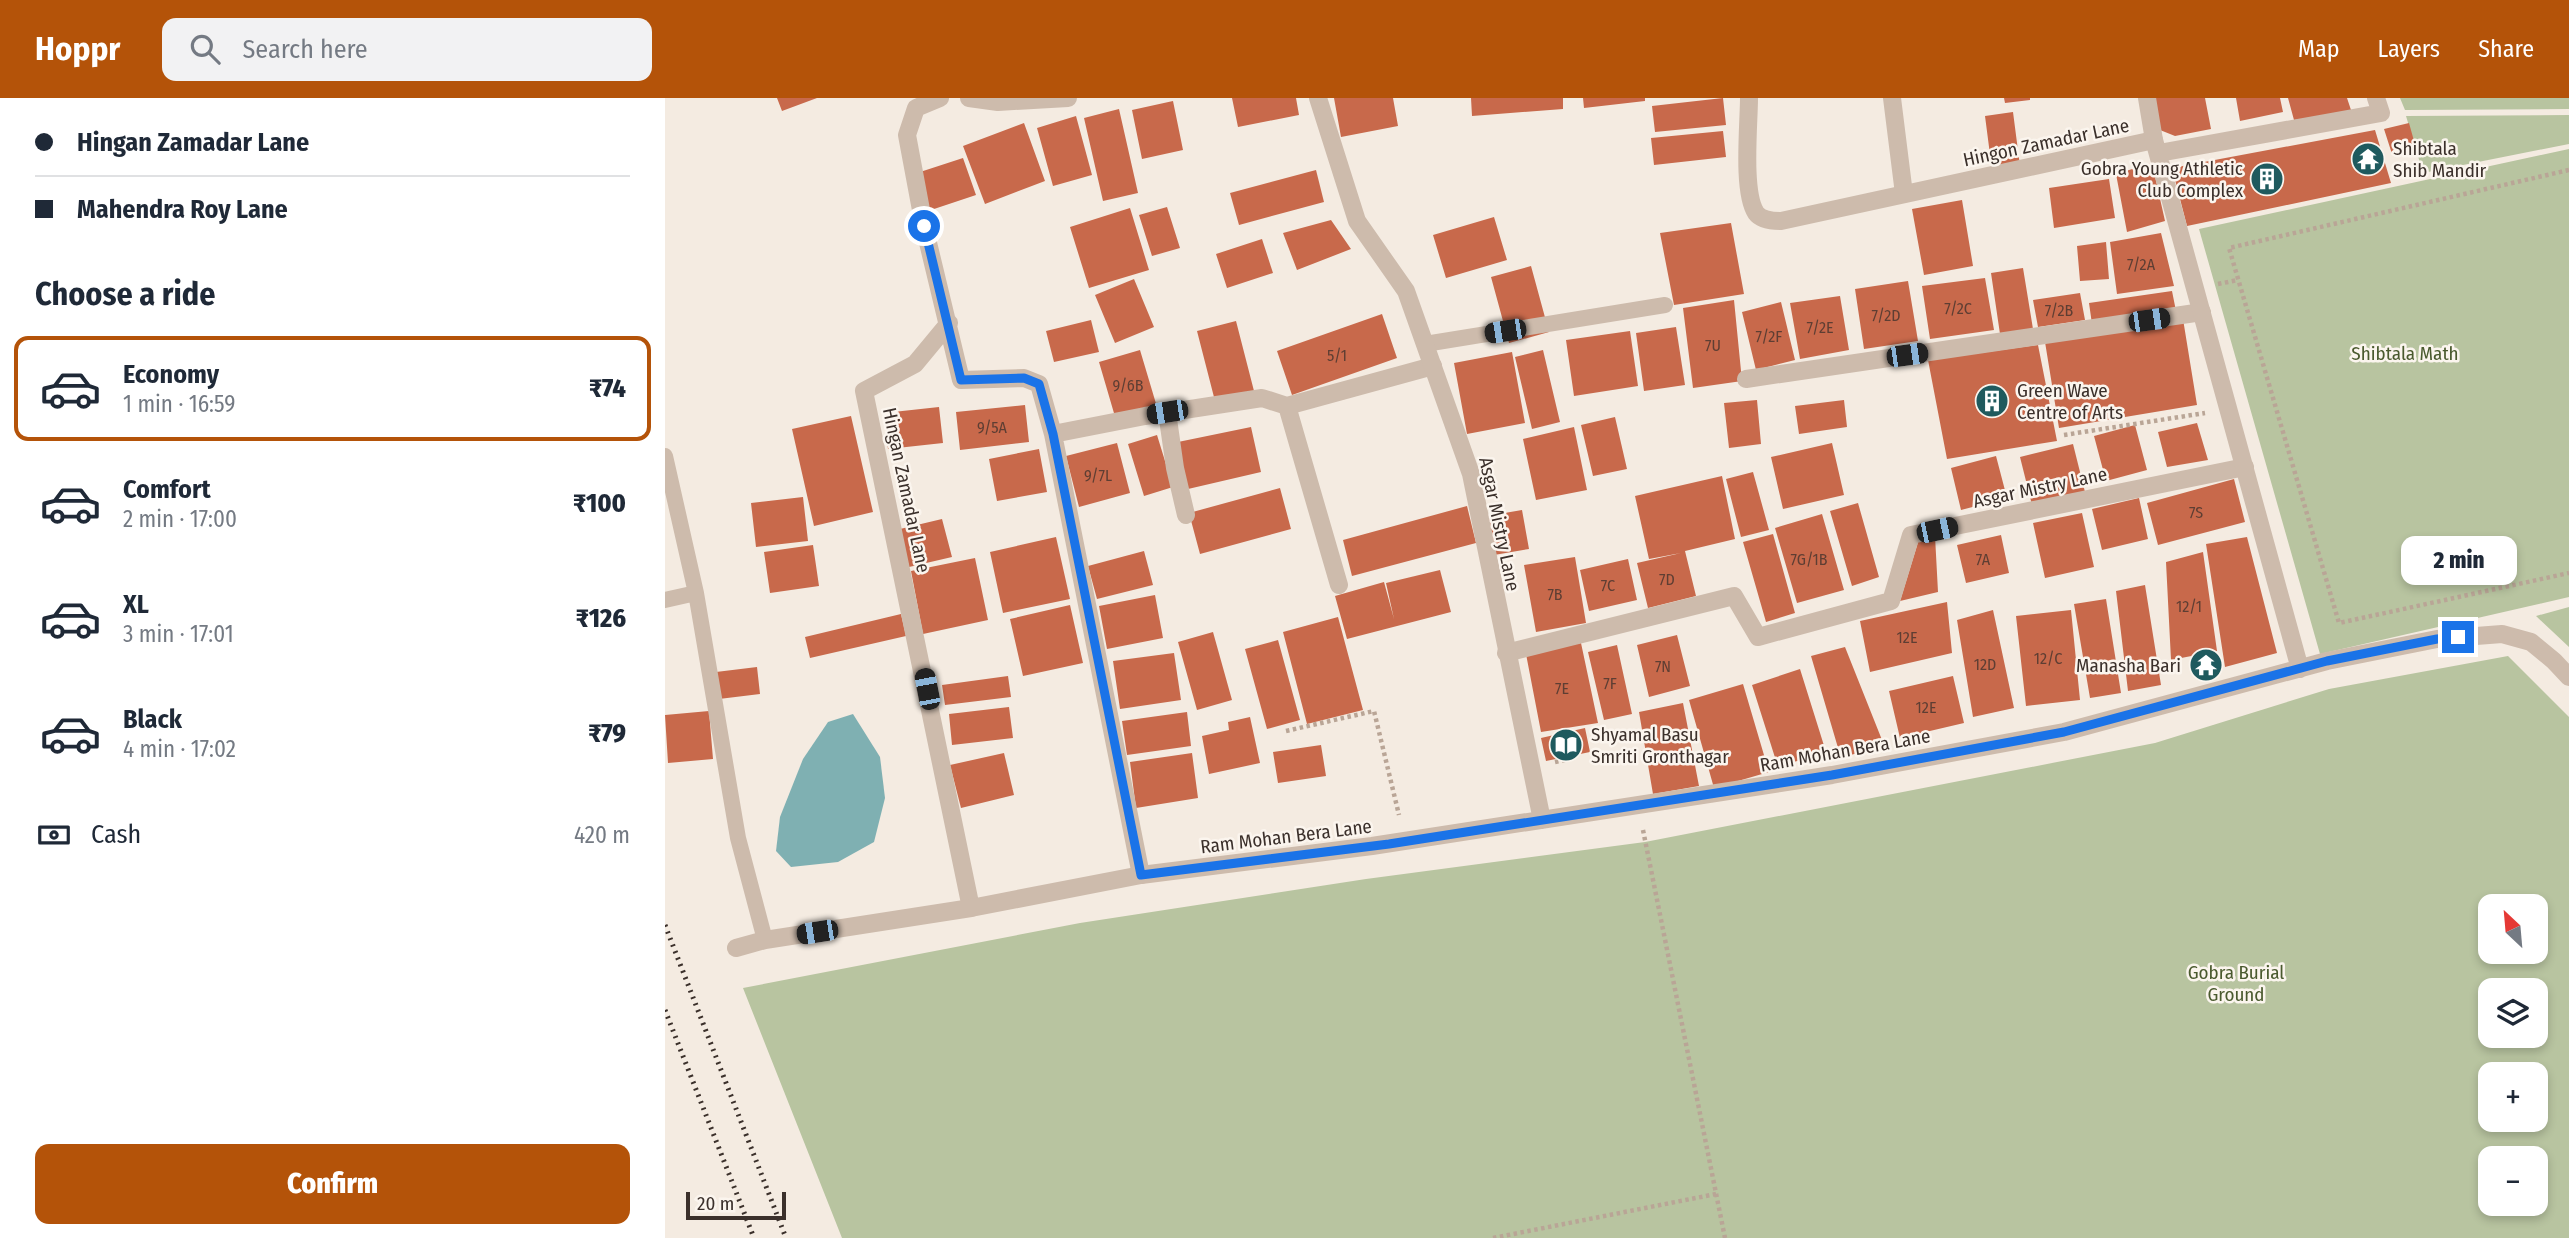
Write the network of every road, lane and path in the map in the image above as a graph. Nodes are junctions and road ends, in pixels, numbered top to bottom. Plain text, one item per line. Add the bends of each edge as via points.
1 (940, 98) edge
2 (969, 98) edge
3 (1068, 98) edge
4 (1318, 98) edge
5 (1749, 98) edge
6 (1892, 98) edge
7 (2147, 98) edge
8 (2376, 98) edge
9 (2156, 147) junction
10 (2569, 170) edge
11 (1905, 194) junction
12 (1665, 305) dead end
13 (2202, 312) junction
14 (949, 323) junction
15 (1425, 344) junction
16 (1433, 366) junction
17 (1746, 379) dead end
18 (1287, 406) junction
19 (2229, 409) junction
20 (1167, 412) junction
21 (1053, 434) junction
22 (2064, 435) dead end
23 (665, 456) edge
24 (2245, 467) junction
25 (1186, 515) dead end
26 (2569, 573) edge
27 (1339, 585) dead end
28 (696, 593) junction
29 (665, 600) edge
30 (1506, 653) junction
31 (2300, 669) junction
32 (2569, 677) edge
33 (1286, 731) dead end
34 (1639, 805) junction
35 (1542, 820) junction
36 (1405, 841) junction
37 (1141, 875) junction
38 (971, 908) junction
39 (765, 940) junction
40 (736, 948) dead end
41 (1716, 1194) junction
42 (1493, 1238) edge
43 (1725, 1238) edge

1 - 14 street via 916,108 907,135
2 - 3 street via 998,102
4 - 15 street, Asgar Mistry Lane via 1357,221 1406,292
5 - 11 street, Hingon Zamadar Lane via 1748,186 1757,215 1781,221
6 - 11 street
7 - 9 street, Hingon Zamadar Lane
8 - 9 street via 2381,113
9 - 11 street, Hingon Zamadar Lane
9 - 13 street
10 - 26 path via 2229,248 2339,624
12 - 15 lane
13 - 17 street
13 - 19 street
14 - 21 street via 961,380 1024,378 1039,384
14 - 38 street, Hingan Zamadar Lane via 915,364 864,391
15 - 16 street, Asgar Mistry Lane
16 - 18 street
16 - 30 street, Asgar Mistry Lane via 1471,474
18 - 20 street via 1262,398
18 - 27 street
19 - 22 path
19 - 24 street
20 - 21 street
20 - 25 street
21 - 37 street
23 - 28 lane
24 - 30 street, Asgar Mistry Lane via 1911,535 1891,601 1758,637 1734,596
24 - 31 street
28 - 29 lane
28 - 39 lane via 738,838
30 - 35 street, Asgar Mistry Lane
31 - 32 street, Ram Mohan Bera Lane via 2437,639 2502,634 2531,642
31 - 34 street, Ram Mohan Bera Lane via 2064,732
33 - 36 path via 1374,711
34 - 35 street, Ram Mohan Bera Lane
34 - 41 path
35 - 36 street, Ram Mohan Bera Lane
36 - 37 street, Ram Mohan Bera Lane
37 - 38 street, Ram Mohan Bera Lane
38 - 39 street, Ram Mohan Bera Lane
39 - 40 street, Ram Mohan Bera Lane
41 - 42 path
41 - 43 path

